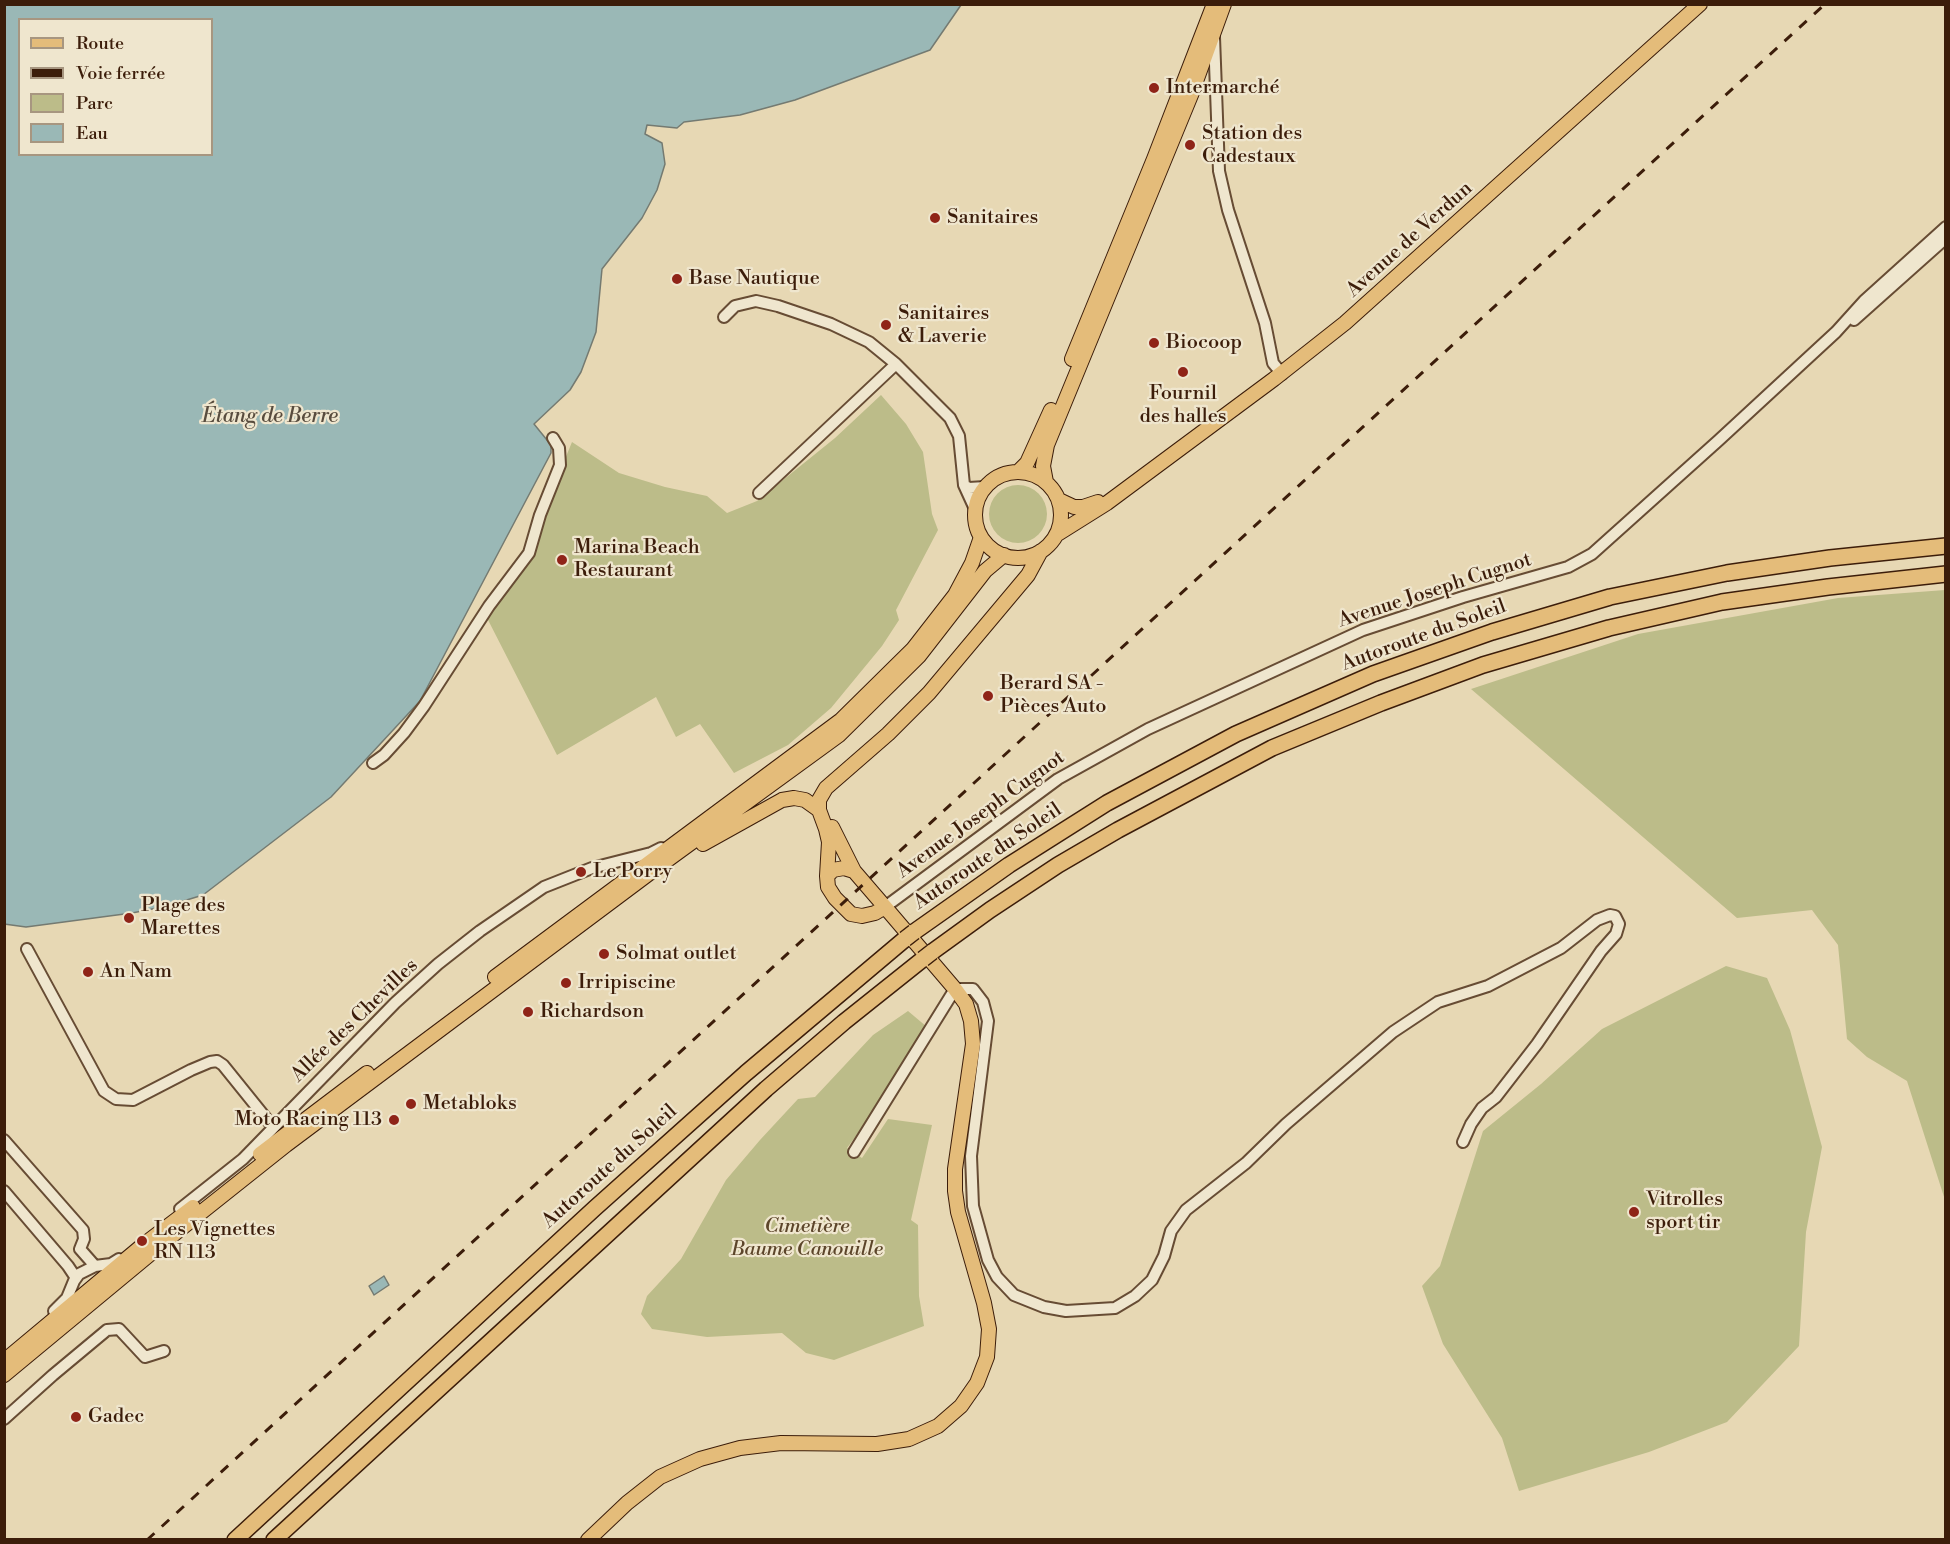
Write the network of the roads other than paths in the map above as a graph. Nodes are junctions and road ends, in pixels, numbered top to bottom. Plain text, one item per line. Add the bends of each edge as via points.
1 (1214, 4) edge
2 (1224, 4) edge
3 (1700, 4) edge
4 (1214, 31) junction
5 (1946, 227) edge
6 (1942, 241) edge
7 (724, 317) dead end
8 (896, 364) junction
9 (1281, 374) junction
10 (553, 438) dead end
11 (1019, 471) junction
12 (1046, 482) junction
13 (964, 484) junction
14 (1129, 486) junction
15 (985, 487) junction
16 (759, 494) dead end
17 (1059, 500) junction
18 (975, 509) junction
19 (1056, 535) junction
20 (981, 537) junction
21 (1946, 546) edge
22 (1041, 551) junction
23 (1004, 555) junction
24 (1020, 558) junction
25 (1946, 574) edge
26 (1029, 575) junction
27 (374, 763) dead end
28 (831, 782) junction
29 (819, 810) junction
30 (686, 835) junction
31 (854, 871) junction
32 (651, 872) junction
33 (827, 876) junction
34 (885, 907) junction
35 (27, 949) dead end
36 (955, 989) junction
37 (273, 1127) junction
38 (4, 1140) edge
39 (1463, 1142) dead end
40 (854, 1152) dead end
41 (4, 1191) edge
42 (80, 1249) junction
43 (68, 1266) junction
44 (94, 1266) junction
45 (76, 1278) junction
46 (164, 1351) dead end
47 (4, 1352) edge
48 (4, 1361) edge
49 (4, 1375) edge
50 (4, 1419) edge
51 (235, 1539) edge
52 (274, 1539) edge
53 (588, 1539) edge

1 - 11 main road via 1047,421 1027,463
2 - 4 main road
3 - 9 main road, Avenue de Verdun via 1345,323
4 - 9 street via 1219,171 1265,323 1273,363
4 - 12 main road via 1047,445 1043,466
5 - 6 street, Avenue Joseph Cugnot
6 - 34 street, Avenue Joseph Cugnot via 1864,301 1836,332 1592,554 1568,567 1363,630 1148,729 1058,779
7 - 8 street via 735,306 756,301 778,306 869,342
8 - 13 street via 950,418 959,435
8 - 16 street
9 - 14 main road, Avenue de Verdun
10 - 27 street via 559,448 560,465 529,553 417,715
11 - 12 main road
11 - 15 main road via 1000,476
12 - 17 main road
13 - 15 street via 969,488
13 - 18 street
14 - 17 main road via 1083,507
14 - 19 main road
15 - 18 main road
17 - 19 main road via 1061,518
18 - 20 main road
19 - 22 main road
20 - 23 main road
20 - 30 main road via 955,595 913,650 841,720
21 - 51 highway, Autoroute du Soleil via 1727,573 1610,597 1492,632 1373,674 1236,734 1107,803 1009,864 910,935 746,1073
22 - 24 main road
22 - 26 main road
23 - 24 main road
23 - 32 main road via 985,571 919,656 839,735
24 - 26 main road
25 - 52 highway via 1722,602 1609,628 1483,665 1272,748 1118,830 999,903 844,1022
26 - 28 main road via 929,693
28 - 29 main road via 822,793
28 - 31 main road via 826,800 828,810 836,837
29 - 32 main road via 805,800 782,800
29 - 33 main road via 829,842
30 - 37 street, Allée des Chevilles via 651,853 592,868 544,887 480,931 395,1003
30 - 48 main road via 281,1137
31 - 33 main road via 838,868
31 - 34 main road
32 - 49 main road via 286,1145
33 - 34 main road via 828,888 851,914 875,914
34 - 36 main road
35 - 37 street via 104,1091 116,1099 133,1100 217,1061
36 - 39 street via 973,989 983,1002 988,1021 971,1156 973,1206 988,1260 1014,1295 1044,1307 1066,1311 1115,1308 1135,1296 1152,1280 1171,1231 1186,1210 1246,1163 1393,1032 1438,1002 1488,986 1561,948 1597,920 1615,916 1619,924 1617,934 1601,951 1538,1044 1496,1097 1482,1108
36 - 40 street
36 - 53 main road via 966,1004 973,1044 955,1169 958,1212 989,1329 987,1357 962,1406 938,1426 909,1439 877,1444 781,1443 740,1448 700,1459 660,1477
37 - 44 street, Allée des Chevilles via 243,1159 117,1260
38 - 42 street via 83,1230
41 - 43 street
42 - 43 street
42 - 44 street
43 - 45 street
44 - 45 street, Allée des Chevilles
45 - 47 street, Allée des Chevilles via 64,1302
46 - 50 street via 145,1357 119,1329 107,1330

